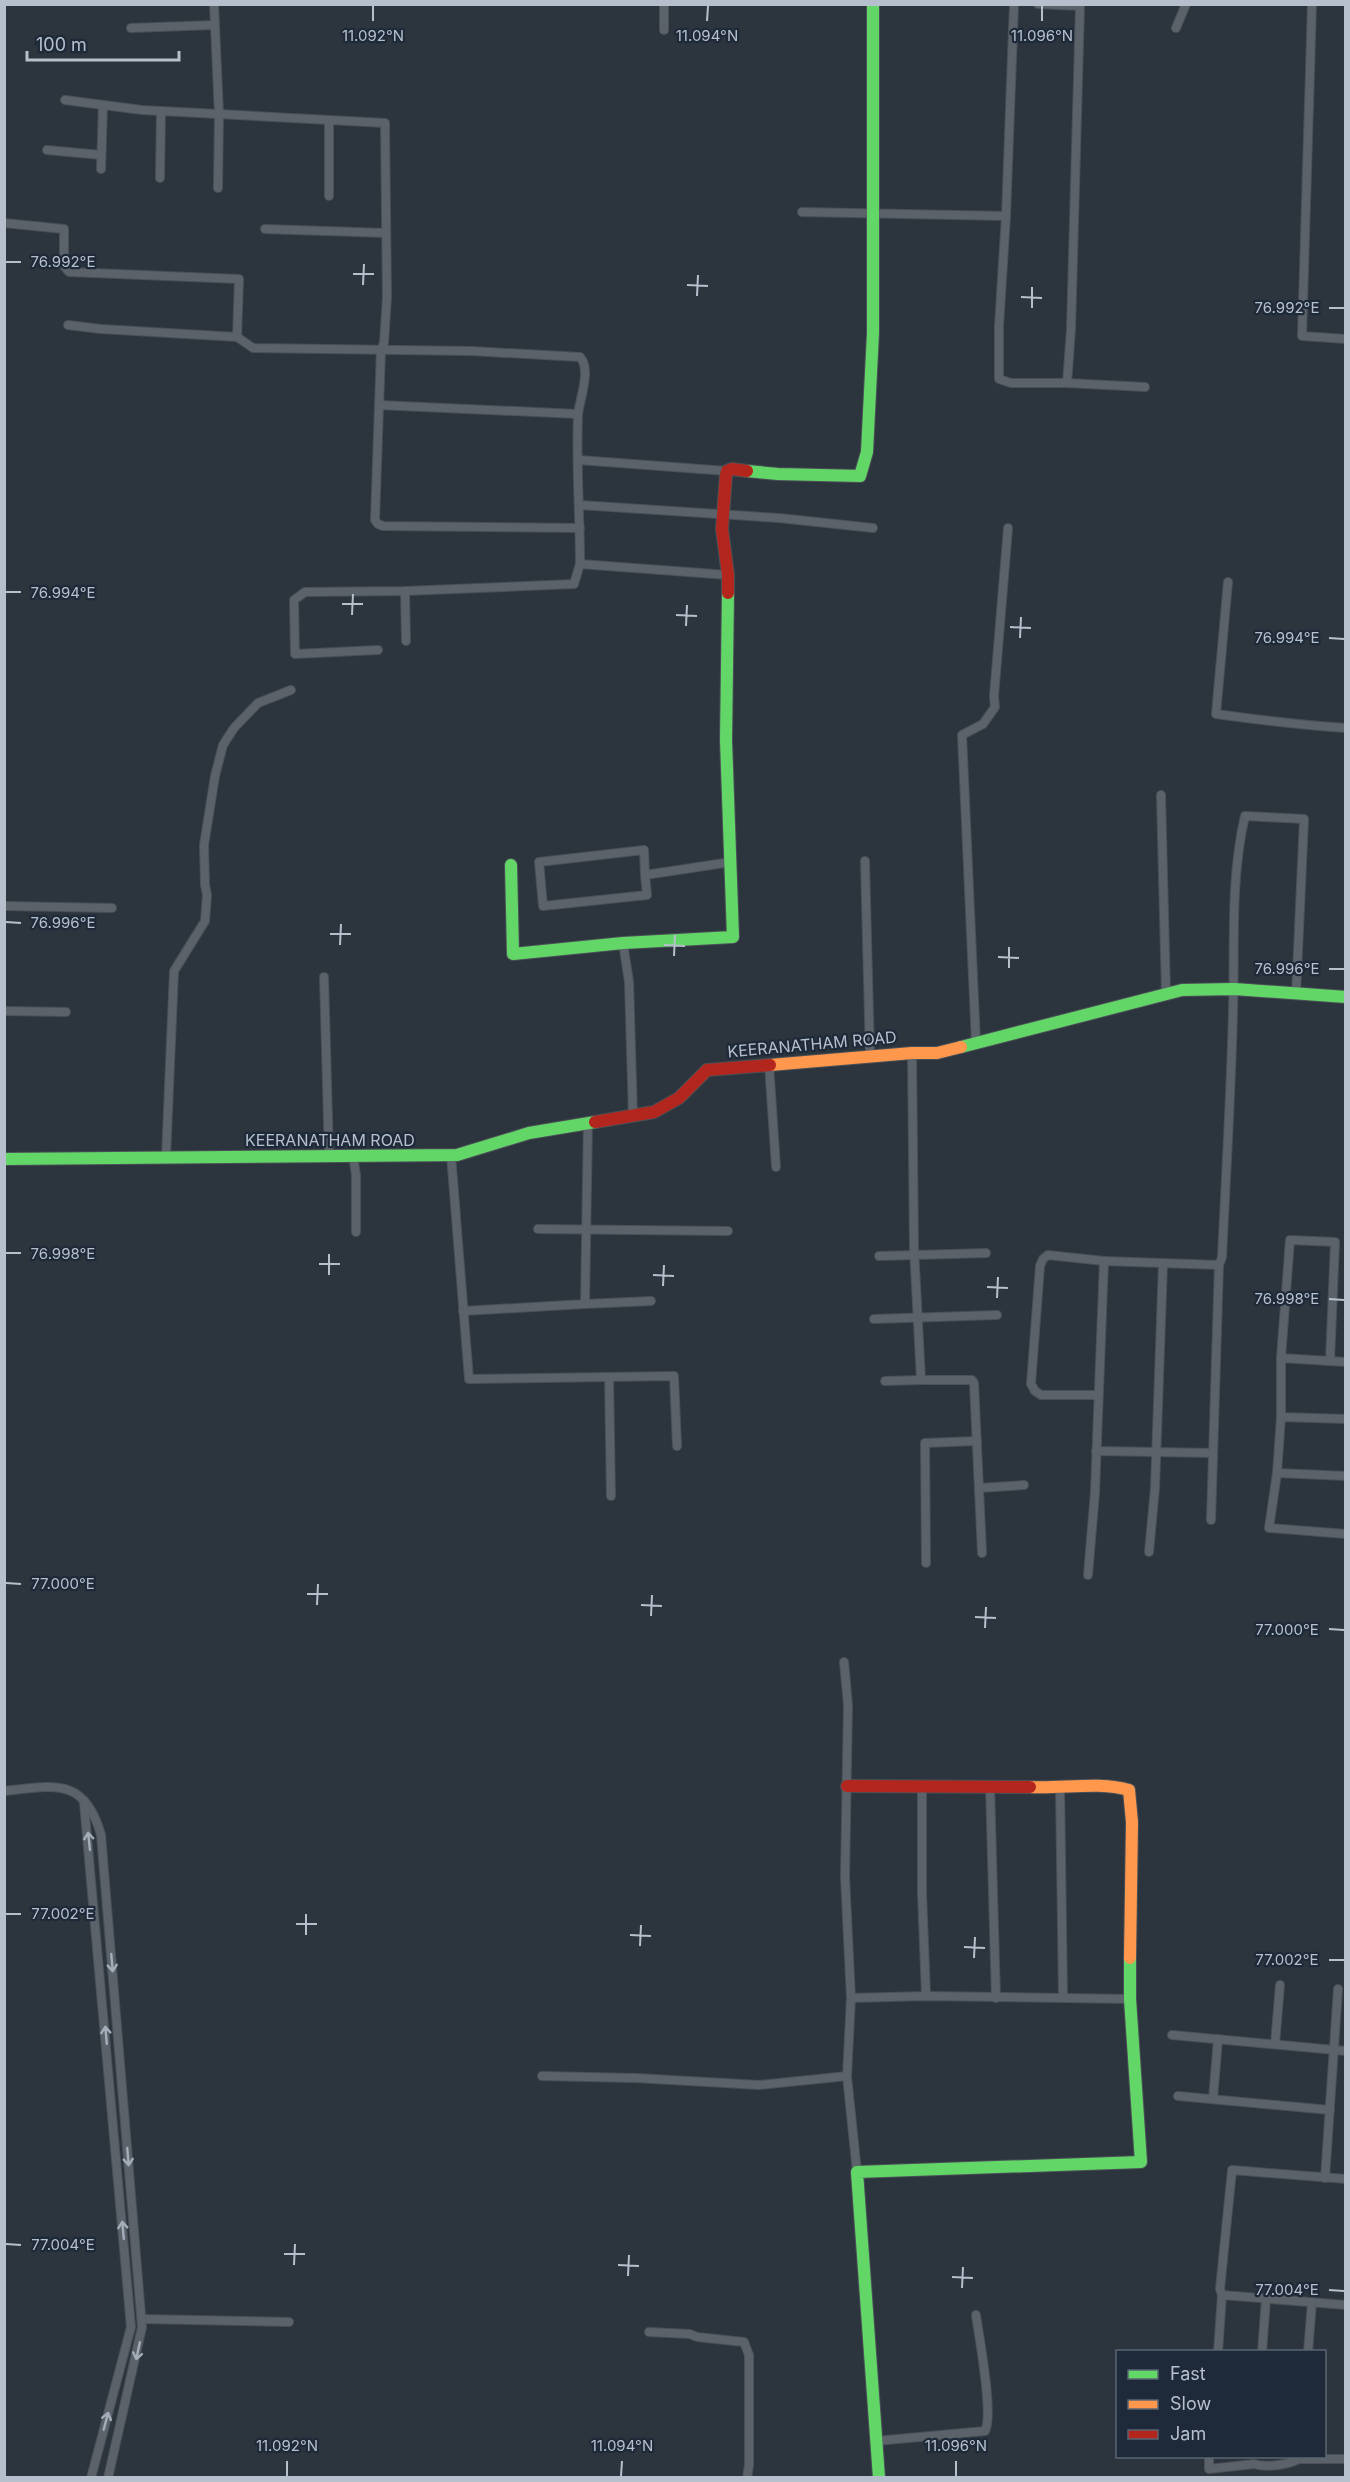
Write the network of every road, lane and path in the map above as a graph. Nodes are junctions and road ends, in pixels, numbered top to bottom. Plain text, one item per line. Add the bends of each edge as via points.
1 (214, 4) edge
2 (664, 4) edge
3 (873, 4) edge
4 (1014, 4) edge
5 (1038, 4) edge
6 (1186, 4) edge
7 (1312, 4) edge
8 (214, 25) junction
9 (131, 27) dead end
10 (1176, 28) dead end
11 (664, 30) dead end
12 (65, 100) dead end
13 (103, 105) junction
14 (161, 111) junction
15 (219, 114) junction
16 (329, 120) junction
17 (47, 150) dead end
18 (101, 155) junction
19 (101, 169) dead end
20 (160, 178) dead end
21 (218, 188) dead end
22 (329, 196) dead end
23 (802, 212) dead end
24 (873, 215) junction
25 (1006, 216) junction
26 (4, 223) edge
27 (265, 230) dead end
28 (386, 233) junction
29 (68, 325) dead end
30 (237, 337) junction
31 (1346, 339) edge
32 (381, 350) junction
33 (1067, 383) junction
34 (1145, 387) dead end
35 (379, 405) junction
36 (578, 414) junction
37 (579, 460) junction
38 (727, 471) junction
39 (580, 505) junction
40 (723, 516) junction
41 (580, 528) junction
42 (873, 528) dead end
43 (1008, 528) dead end
44 (580, 564) junction
45 (728, 575) junction
46 (1228, 582) dead end
47 (405, 591) junction
48 (406, 641) dead end
49 (378, 650) dead end
50 (291, 690) dead end
51 (1346, 728) edge
52 (1161, 795) dead end
53 (865, 861) dead end
54 (731, 862) junction
55 (511, 865) dead end
56 (645, 875) junction
57 (4, 906) edge
58 (112, 908) dead end
59 (623, 943) junction
60 (324, 977) dead end
61 (1234, 989) junction
62 (1166, 994) junction
63 (1296, 994) junction
64 (1346, 997) edge
65 (4, 1011) edge
66 (66, 1012) dead end
67 (976, 1043) junction
68 (912, 1053) junction
69 (870, 1056) junction
70 (769, 1064) junction
71 (633, 1116) junction
72 (588, 1123) junction
73 (451, 1155) junction
74 (329, 1156) junction
75 (353, 1156) junction
76 (166, 1157) junction
77 (4, 1159) edge
78 (776, 1167) dead end
79 (586, 1228) junction
80 (538, 1229) dead end
81 (728, 1231) dead end
82 (356, 1232) dead end
83 (986, 1253) dead end
84 (879, 1256) dead end
85 (914, 1256) junction
86 (1104, 1261) junction
87 (1163, 1264) junction
88 (1219, 1264) junction
89 (651, 1301) dead end
90 (585, 1304) junction
91 (463, 1311) junction
92 (997, 1315) dead end
93 (917, 1318) junction
94 (874, 1319) dead end
95 (1281, 1358) junction
96 (1330, 1361) junction
97 (1346, 1362) edge
98 (609, 1377) junction
99 (921, 1380) junction
100 (885, 1381) dead end
101 (1098, 1395) junction
102 (1281, 1417) junction
103 (1346, 1419) edge
104 (977, 1441) junction
105 (677, 1446) dead end
106 (1096, 1451) junction
107 (1156, 1451) junction
108 (1213, 1453) junction
109 (1277, 1473) junction
110 (1346, 1476) edge
111 (1024, 1485) dead end
112 (979, 1488) junction
113 (610, 1496) dead end
114 (1211, 1520) dead end
115 (1346, 1534) edge
116 (1149, 1552) dead end
117 (982, 1554) dead end
118 (926, 1563) dead end
119 (1088, 1575) dead end
120 (844, 1662) dead end
121 (848, 1786) junction
122 (922, 1786) junction
123 (990, 1787) junction
124 (1060, 1788) junction
125 (4, 1791) edge
126 (84, 1803) junction
127 (1280, 1985) dead end
128 (1338, 1989) dead end
129 (926, 1996) junction
130 (1063, 1997) junction
131 (851, 1998) junction
132 (996, 1998) junction
133 (1130, 1999) junction
134 (1172, 2035) dead end
135 (1218, 2039) junction
136 (1275, 2044) junction
137 (1334, 2050) junction
138 (1346, 2051) edge
139 (542, 2076) dead end
140 (847, 2076) junction
141 (1178, 2096) dead end
142 (1213, 2099) junction
143 (1330, 2110) junction
144 (856, 2172) junction
145 (1325, 2178) junction
146 (1346, 2179) edge
147 (1222, 2295) junction
148 (1266, 2299) junction
149 (1312, 2302) junction
150 (1346, 2306) edge
151 (976, 2315) dead end
152 (142, 2319) junction
153 (289, 2322) dead end
154 (649, 2332) dead end
155 (1218, 2350) edge
156 (1262, 2350) edge
157 (1308, 2350) edge
158 (876, 2441) junction
159 (1209, 2458) edge
160 (1299, 2458) edge
161 (1346, 2459) edge
162 (1254, 2460) edge
163 (91, 2478) edge
164 (108, 2478) edge
165 (747, 2478) edge
166 (879, 2478) edge

1 - 8 street
2 - 11 street
3 - 24 street
4 - 25 street
5 - 33 street via 1080,6
6 - 10 street
7 - 31 street via 1302,336
8 - 9 street
8 - 15 street
12 - 13 street
13 - 14 street
13 - 18 street
14 - 15 street
14 - 20 street
15 - 16 street
15 - 21 street
16 - 22 street
16 - 28 street via 384,123
17 - 18 street
18 - 19 street
23 - 24 street
24 - 25 street
24 - 38 street via 873,340 863,472 860,476 838,477
25 - 33 street via 999,380
26 - 30 street via 63,229 64,266 69,272 239,279
27 - 28 street
28 - 32 street via 387,297
29 - 30 street
30 - 32 street via 253,348
32 - 35 street
32 - 36 street via 580,357 584,370
33 - 34 street
35 - 36 street
35 - 41 street via 375,520 378,524
36 - 37 street
37 - 38 street
37 - 39 street
38 - 40 street
39 - 40 street
39 - 41 street
40 - 42 street
40 - 45 street
41 - 44 street
43 - 67 street via 995,707 983,724 962,735
44 - 45 street
44 - 47 street via 574,584
45 - 54 street via 726,740
46 - 51 street via 1216,714
47 - 48 street
47 - 49 street via 305,592 294,600 295,654
50 - 76 street via 258,703 234,728 224,745 215,776 204,845 205,921 174,971
52 - 62 street
53 - 69 street
54 - 56 street
54 - 59 street via 733,937
55 - 59 street via 513,954
56 - 56 street via 644,850 538,861 543,906 647,895
57 - 58 street
59 - 71 street via 629,982
60 - 74 street
61 - 62 street, KEERANATHAM ROAD
61 - 63 street, KEERANATHAM ROAD
61 - 63 street via 1235,908 1245,816 1304,819
61 - 88 street
62 - 67 street, KEERANATHAM ROAD
63 - 64 street, KEERANATHAM ROAD
65 - 66 street
67 - 68 street, KEERANATHAM ROAD via 937,1053
68 - 69 street, KEERANATHAM ROAD
68 - 85 street
69 - 70 street, KEERANATHAM ROAD
70 - 71 street, KEERANATHAM ROAD via 707,1070 679,1098 654,1112
70 - 78 street
71 - 72 street, KEERANATHAM ROAD
72 - 73 street, KEERANATHAM ROAD via 529,1133
72 - 79 street
73 - 75 street, KEERANATHAM ROAD
73 - 91 street
74 - 75 street, KEERANATHAM ROAD
74 - 76 street, KEERANATHAM ROAD
75 - 82 street
76 - 77 street, KEERANATHAM ROAD
79 - 80 street
79 - 81 street
79 - 90 street
83 - 85 street
84 - 85 street
85 - 93 street
86 - 87 street
86 - 101 street
86 - 101 street via 1048,1256 1043,1259 1031,1384 1041,1395
87 - 88 street
87 - 107 street
88 - 108 street
89 - 90 street
90 - 91 street
91 - 98 street via 469,1379
92 - 93 street
93 - 94 street
93 - 99 street
95 - 96 street
95 - 96 street via 1290,1240 1335,1242
95 - 102 street
96 - 97 street
98 - 105 street via 674,1376
98 - 113 street
99 - 100 street
99 - 104 street via 972,1380
101 - 106 street
102 - 103 street
102 - 109 street
104 - 112 street
104 - 118 street via 925,1443
106 - 107 street
106 - 119 street
107 - 108 street
107 - 116 street
108 - 114 street
109 - 110 street
109 - 115 street via 1269,1528
111 - 112 street
112 - 117 street
120 - 121 street
121 - 122 street
121 - 131 street via 845,1878
122 - 123 street
122 - 129 street
123 - 124 street
123 - 132 street
124 - 130 street
124 - 133 street via 1108,1785 1129,1790
125 - 126 street via 55,1786 67,1788
126 -> 152 street via 92,1809 101,1835
163 -> 126 street via 131,2327
127 - 136 street
128 - 137 street
129 - 131 street
129 - 132 street
130 - 132 street
130 - 133 street
131 - 140 street
133 - 144 street via 1141,2162
134 - 135 street
135 - 136 street
135 - 142 street
136 - 137 street
137 - 138 street
137 - 143 street
139 - 140 street via 759,2085
140 - 144 street
141 - 142 street
142 - 143 street
143 - 145 street
144 - 158 street
145 - 146 street
145 - 147 street via 1232,2170
147 - 148 street
147 - 155 street
148 - 149 street
148 - 156 street
149 - 150 street
149 - 157 street
151 - 158 street via 985,2380 985,2431
152 - 153 street
152 -> 164 street via 139,2349
154 - 165 street via 744,2343 749,2355
158 - 166 street
159 - 162 street via 1209,2469
160 - 161 street
160 - 162 street via 1261,2466

